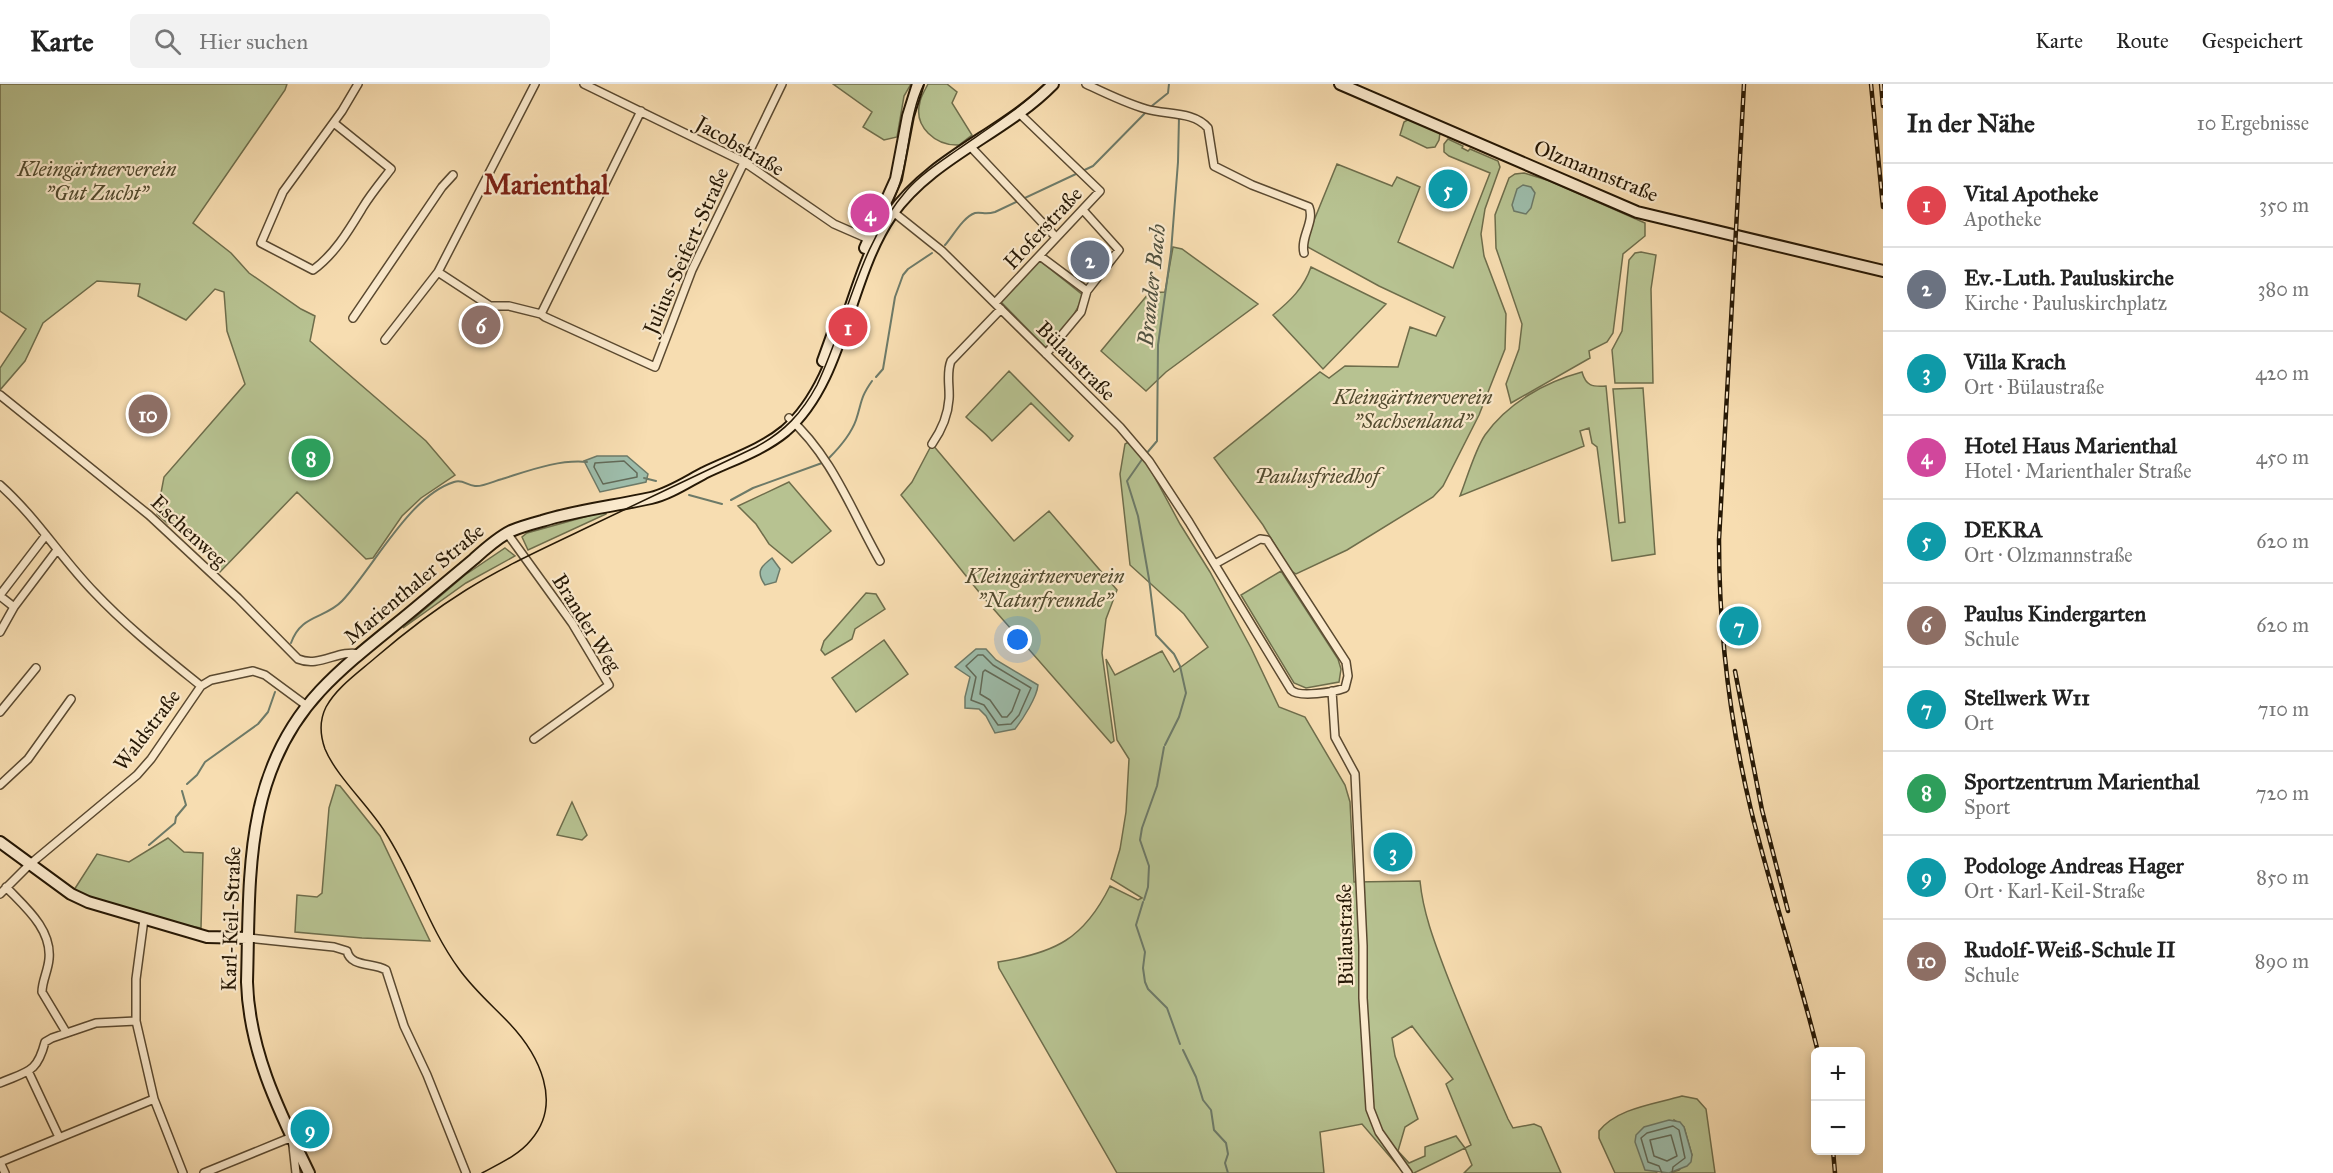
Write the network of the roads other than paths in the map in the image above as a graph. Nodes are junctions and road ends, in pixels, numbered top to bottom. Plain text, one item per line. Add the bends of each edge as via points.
1 (358, 84) edge
2 (535, 84) edge
3 (584, 84) edge
4 (782, 84) edge
5 (918, 84) edge
6 (1053, 84) edge
7 (1086, 84) edge
8 (1340, 84) edge
9 (641, 111) junction
10 (1020, 114) junction
11 (334, 123) junction
12 (969, 145) junction
13 (744, 162) junction
14 (453, 175) dead end
15 (896, 180) junction
16 (912, 190) junction
17 (889, 210) junction
18 (1083, 210) junction
19 (1053, 234) dead end
20 (872, 241) junction
21 (1304, 253) dead end
22 (1040, 256) junction
23 (1883, 271) edge
24 (438, 273) junction
25 (1087, 291) junction
26 (995, 303) junction
27 (1001, 309) junction
28 (541, 314) junction
29 (353, 318) dead end
30 (385, 340) dead end
31 (1046, 354) junction
32 (0, 395) edge
33 (792, 420) junction
34 (932, 444) dead end
35 (0, 485) edge
36 (507, 533) junction
37 (46, 535) junction
38 (57, 550) junction
39 (880, 561) dead end
40 (1215, 564) junction
41 (0, 595) edge
42 (14, 607) junction
43 (0, 633) edge
44 (360, 654) junction
45 (36, 668) dead end
46 (201, 686) junction
47 (1332, 691) junction
48 (71, 699) dead end
49 (307, 706) junction
50 (0, 711) edge
51 (534, 739) dead end
52 (0, 785) edge
53 (0, 842) edge
54 (29, 865) junction
55 (6, 887) junction
56 (0, 894) edge
57 (144, 919) junction
58 (248, 939) junction
59 (136, 1021) junction
60 (66, 1032) junction
61 (28, 1071) junction
62 (0, 1083) edge
63 (154, 1099) junction
64 (59, 1137) junction
65 (292, 1137) junction
66 (5, 1173) edge
67 (183, 1173) edge
68 (204, 1173) edge
69 (297, 1173) edge
70 (309, 1173) edge
71 (466, 1173) edge
72 (1408, 1173) edge

1 - 11 street
2 - 24 street
3 - 9 street, Jacobstraße
4 - 13 street, Julius-Seifert-Straße
5 - 15 main road, Marienthaler Straße
6 - 10 main road, Marienthaler Straße
7 - 21 street via 1147,109 1181,114 1204,124 1214,166 1309,207 1312,214 1302,246
8 - 23 main road, Olzmannstraße via 1637,212
9 - 13 street, Jacobstraße
9 - 28 street
10 - 12 main road, Marienthaler Straße
10 - 18 street, Hoferstraße via 1100,191
11 - 11 street via 391,169 346,235 313,270 261,243 283,192
12 - 16 main road, Marienthaler Straße
12 - 19 street
13 - 20 street, Jacobstraße via 834,224
13 - 28 street, Julius-Seifert-Straße via 692,270 655,367
14 - 29 street
15 - 16 main road via 901,188
15 - 17 main road, Marienthaler Straße
16 - 17 main road, Marienthaler Straße
17 - 20 main road, Marienthaler Straße
17 - 26 street, Bülaustraße via 942,251
18 - 22 street, Hoferstraße
18 - 25 street via 1119,250
20 - 33 main road, Marienthaler Straße via 826,370 810,401
22 - 25 street
22 - 26 street, Hoferstraße
24 - 28 street via 490,306
24 - 30 street
25 - 31 street via 1081,312
26 - 27 street, Bülaustraße
27 - 31 street, Bülaustraße
27 - 34 street via 951,361 949,405
31 - 40 street, Bülaustraße via 1141,451
32 - 44 street, Eschenweg via 149,515 298,658 308,663 352,652
33 - 36 main road, Marienthaler Straße via 762,446 657,496 560,516
33 - 39 street via 826,460
35 - 37 street
36 - 44 main road, Marienthaler Straße
36 - 51 street, Brander Weg via 572,623 609,685
37 - 38 street
37 - 41 street
38 - 42 street
38 - 46 street via 129,627
40 - 47 street, Bülaustraße via 1291,690 1298,694
40 - 47 street via 1260,539 1267,540 1346,662 1347,684
41 - 42 street
42 - 43 street
44 - 49 main road, Marienthaler Straße
45 - 50 street
46 - 49 street, Waldstraße via 219,677 253,671 265,675
46 - 54 street, Waldstraße via 137,775
47 - 72 street, Bülaustraße via 1335,737 1355,774 1370,1108 1379,1132
48 - 52 street via 28,759
49 - 58 main road, Karl-Keil-Straße via 275,756 259,803
53 - 54 main road
54 - 55 street, Waldstraße
54 - 57 main road via 70,894
55 - 56 street, Waldstraße
55 - 60 street via 44,930 49,957 42,992
57 - 58 main road via 207,937
57 - 59 street via 136,979
58 - 65 main road, Karl-Keil-Straße via 252,1033 267,1082
58 - 71 street via 334,947 346,951 353,962 386,970 404,1026
59 - 60 street via 96,1023
59 - 63 street
60 - 61 street via 45,1042 40,1060
61 - 62 street
61 - 64 street
63 - 64 street
63 - 67 street
64 - 66 street via 0,1162
65 - 68 street
65 - 69 street, Karl-Keil-Straße
65 - 70 main road, Karl-Keil-Straße

